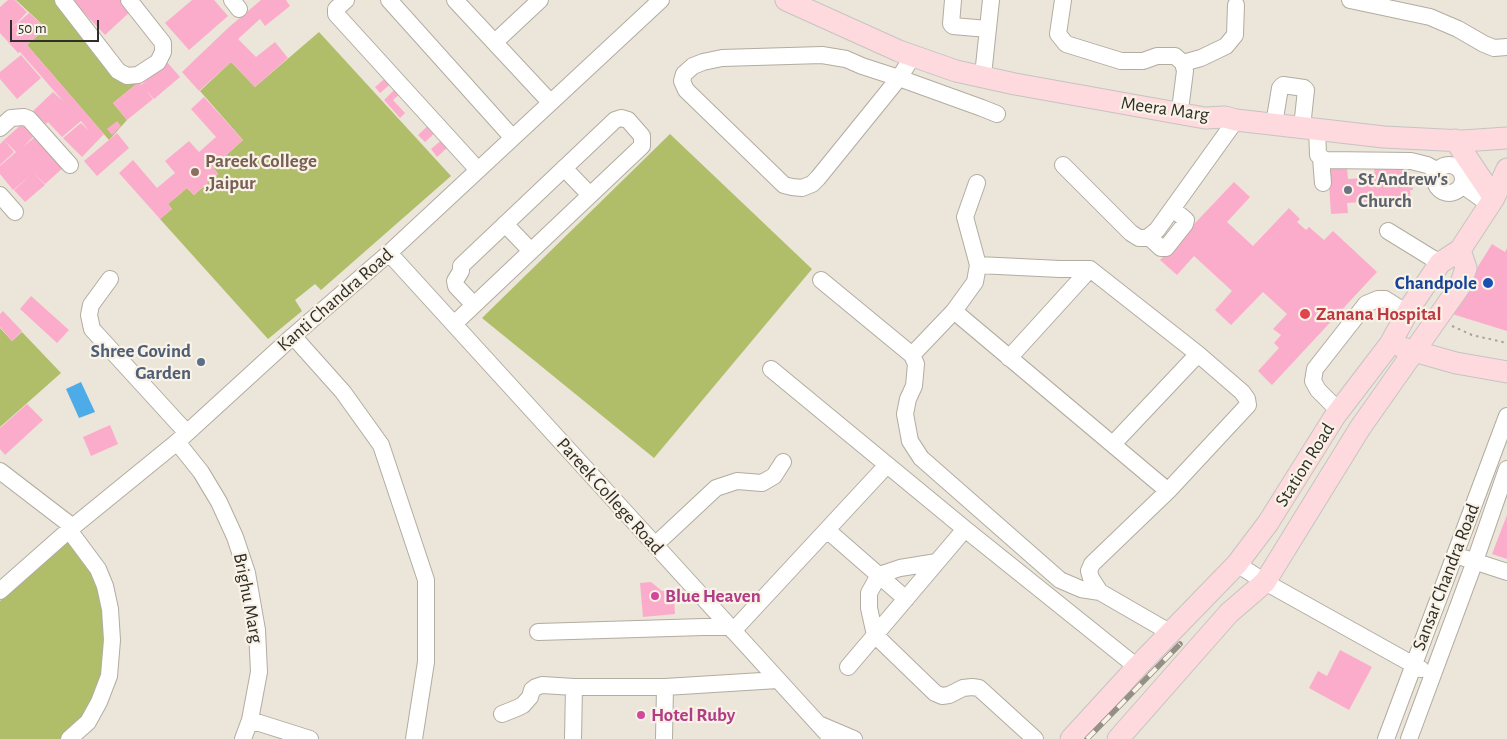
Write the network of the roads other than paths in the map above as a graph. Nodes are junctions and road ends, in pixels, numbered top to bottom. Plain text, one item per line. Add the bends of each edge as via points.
1 (63, 0) edge
2 (129, 0) edge
3 (346, 0) edge
4 (389, 0) edge
5 (455, 0) edge
6 (540, 0) edge
7 (661, 0) edge
8 (786, 0) edge
9 (819, 0) edge
10 (953, 0) edge
11 (991, 0) edge
12 (1063, 0) edge
13 (1350, 0) edge
14 (1236, 5) dead end
15 (988, 29) junction
16 (495, 42) junction
17 (1507, 47) edge
18 (913, 56) junction
19 (1183, 63) junction
20 (984, 66) junction
21 (899, 78) junction
22 (550, 102) junction
23 (1181, 102) junction
24 (997, 114) dead end
25 (1230, 118) junction
26 (1274, 124) junction
27 (0, 128) edge
28 (1310, 128) junction
29 (512, 137) junction
30 (1507, 138) edge
31 (1455, 140) junction
32 (1321, 158) junction
33 (70, 164) dead end
34 (1063, 165) dead end
35 (564, 168) junction
36 (1507, 169) edge
37 (478, 170) junction
38 (977, 183) dead end
39 (1323, 183) dead end
40 (0, 195) edge
41 (590, 195) junction
42 (1492, 201) junction
43 (15, 212) dead end
44 (505, 224) junction
45 (1388, 230) dead end
46 (1460, 250) junction
47 (531, 251) junction
48 (389, 253) junction
49 (1440, 263) junction
50 (978, 265) junction
51 (1090, 269) junction
52 (110, 279) dead end
53 (821, 280) dead end
54 (474, 304) junction
55 (954, 311) junction
56 (1407, 313) junction
57 (454, 324) junction
58 (293, 336) junction
59 (1390, 344) junction
60 (1415, 351) junction
61 (1198, 354) junction
62 (912, 355) junction
63 (1009, 358) junction
64 (771, 369) dead end
65 (1507, 372) edge
66 (1339, 411) junction
67 (1507, 416) edge
68 (182, 437) junction
69 (1113, 444) junction
70 (783, 462) dead end
71 (887, 465) junction
72 (1507, 468) edge
73 (0, 471) edge
74 (1168, 491) junction
75 (71, 529) junction
76 (965, 529) junction
77 (827, 530) junction
78 (655, 545) junction
79 (1454, 556) junction
80 (937, 562) junction
81 (1475, 562) junction
82 (1238, 564) junction
83 (1507, 572) edge
84 (879, 575) junction
85 (1265, 582) junction
86 (0, 590) edge
87 (1100, 592) junction
88 (906, 599) junction
89 (732, 629) junction
90 (538, 632) dead end
91 (1172, 633) junction
92 (875, 635) junction
93 (1413, 665) junction
94 (848, 667) dead end
95 (1137, 667) junction
96 (1432, 675) junction
97 (778, 680) junction
98 (574, 687) junction
99 (666, 687) junction
100 (502, 714) dead end
101 (250, 720) junction
102 (818, 723) junction
103 (70, 739) edge
104 (243, 739) edge
105 (310, 739) edge
106 (414, 739) edge
107 (572, 739) edge
108 (664, 739) edge
109 (832, 739) edge
110 (854, 739) edge
111 (1035, 739) edge
112 (1071, 739) edge
113 (1118, 739) edge
114 (1386, 739) edge
115 (1409, 739) edge

1 - 2 street via 118,71 127,76 138,75 158,62 163,52 163,42
3 - 37 street via 336,9 336,14
4 - 29 street
5 - 16 street
6 - 16 street
7 - 22 street, Kanti Chandra Road
8 - 18 main road, Meera Marg
9 - 20 main road, Meera Marg via 947,58
10 - 15 street via 953,26
11 - 15 street
12 - 19 street via 1058,34 1066,44 1121,61 1175,56
13 - 17 street via 1430,17 1494,48
14 - 19 street via 1235,35 1226,46
15 - 20 street
16 - 22 street
18 - 21 street
18 - 25 main road, Meera Marg via 956,71 1015,84 1205,118
19 - 23 street
20 - 23 main road, Meera Marg
21 - 21 street via 818,178 802,188 784,185 686,90 682,81 684,74 703,62 786,55 846,58
21 - 24 street
22 - 29 street, Kanti Chandra Road
23 - 25 main road, Meera Marg via 1213,107
25 - 26 main road
25 - 34 street via 1173,209 1147,238 1131,233
26 - 28 main road
26 - 28 street via 1283,84 1306,90
27 - 33 street via 17,116 29,119
28 - 31 main road via 1384,137
28 - 32 street
29 - 37 street, Kanti Chandra Road
30 - 31 main road
31 - 42 main road
32 - 39 street
32 - 42 street via 1411,161 1427,165 1438,171 1435,180 1442,192 1451,194 1462,185
35 - 41 street
35 - 41 street via 615,120 628,120 638,129 642,146
35 - 44 street
36 - 42 main road, Station Road
37 - 48 street, Kanti Chandra Road
38 - 50 street via 966,217
40 - 43 street
41 - 47 street
42 - 46 main road, Station Road
44 - 47 street
44 - 54 street via 461,266 455,281
45 - 49 street
46 - 49 main road, Station Road
46 - 60 main road via 1466,268 1460,286
47 - 54 street
48 - 57 street, Pareek College Road
48 - 58 street, Kanti Chandra Road
49 - 56 main road, Station Road
50 - 51 street
50 - 55 street via 975,282
51 - 61 street
51 - 63 street
52 - 68 street, Brighu Marg via 90,305 88,315 92,329
53 - 62 street
54 - 57 street
55 - 62 street
55 - 63 street
56 - 59 main road, Station Road
56 - 66 street via 1385,299 1366,304 1316,369 1313,381
57 - 78 street, Pareek College Road
58 - 68 street, Kanti Chandra Road
58 - 106 street via 343,392 381,445 426,580 426,662
59 - 60 main road
59 - 66 main road, Station Road
60 - 65 main road via 1456,363
60 - 85 main road via 1360,428
61 - 69 street
61 - 74 street via 1242,392 1248,399 1248,405
62 - 87 street via 916,364 914,386 906,414 910,441 921,458 1060,580 1081,589
63 - 69 street
64 - 71 street
66 - 82 main road, Station Road
67 - 79 street, Sansar Chandra Road
68 - 75 street, Kanti Chandra Road
68 - 101 street, Brighu Marg via 219,502 247,573 258,630 259,672
69 - 74 street
70 - 78 street via 774,476 762,484 737,481 716,488
71 - 76 street
71 - 77 street
72 - 81 street, Sansar Chandra Road
73 - 75 street
74 - 87 street via 1092,564 1091,578
75 - 86 street, Kanti Chandra Road
75 - 103 street via 98,569 105,586 112,640 109,676 99,702 88,722
76 - 80 street
76 - 95 street
77 - 84 street
77 - 89 street
78 - 89 street, Pareek College Road
79 - 81 street
79 - 93 street, Sansar Chandra Road
80 - 84 street
80 - 88 street
81 - 83 street
81 - 96 street, Sansar Chandra Road
82 - 85 street
82 - 91 main road, Station Road
84 - 88 street
84 - 92 street via 869,593
85 - 93 street
85 - 113 main road via 1229,613
87 - 91 street
88 - 92 street
89 - 90 street
89 - 97 street, Pareek College Road
91 - 95 main road, Station Road
92 - 94 street
92 - 111 street via 935,694 942,696 963,688 979,688
93 - 96 street
93 - 114 street, Sansar Chandra Road
95 - 112 main road, Station Road
96 - 115 street, Sansar Chandra Road
97 - 99 street
97 - 102 street, Pareek College Road
98 - 99 street
98 - 100 street via 536,687 523,704
98 - 107 street
99 - 108 street
101 - 104 street, Brighu Marg
101 - 105 street
102 - 109 street, Pareek College Road
102 - 110 street

